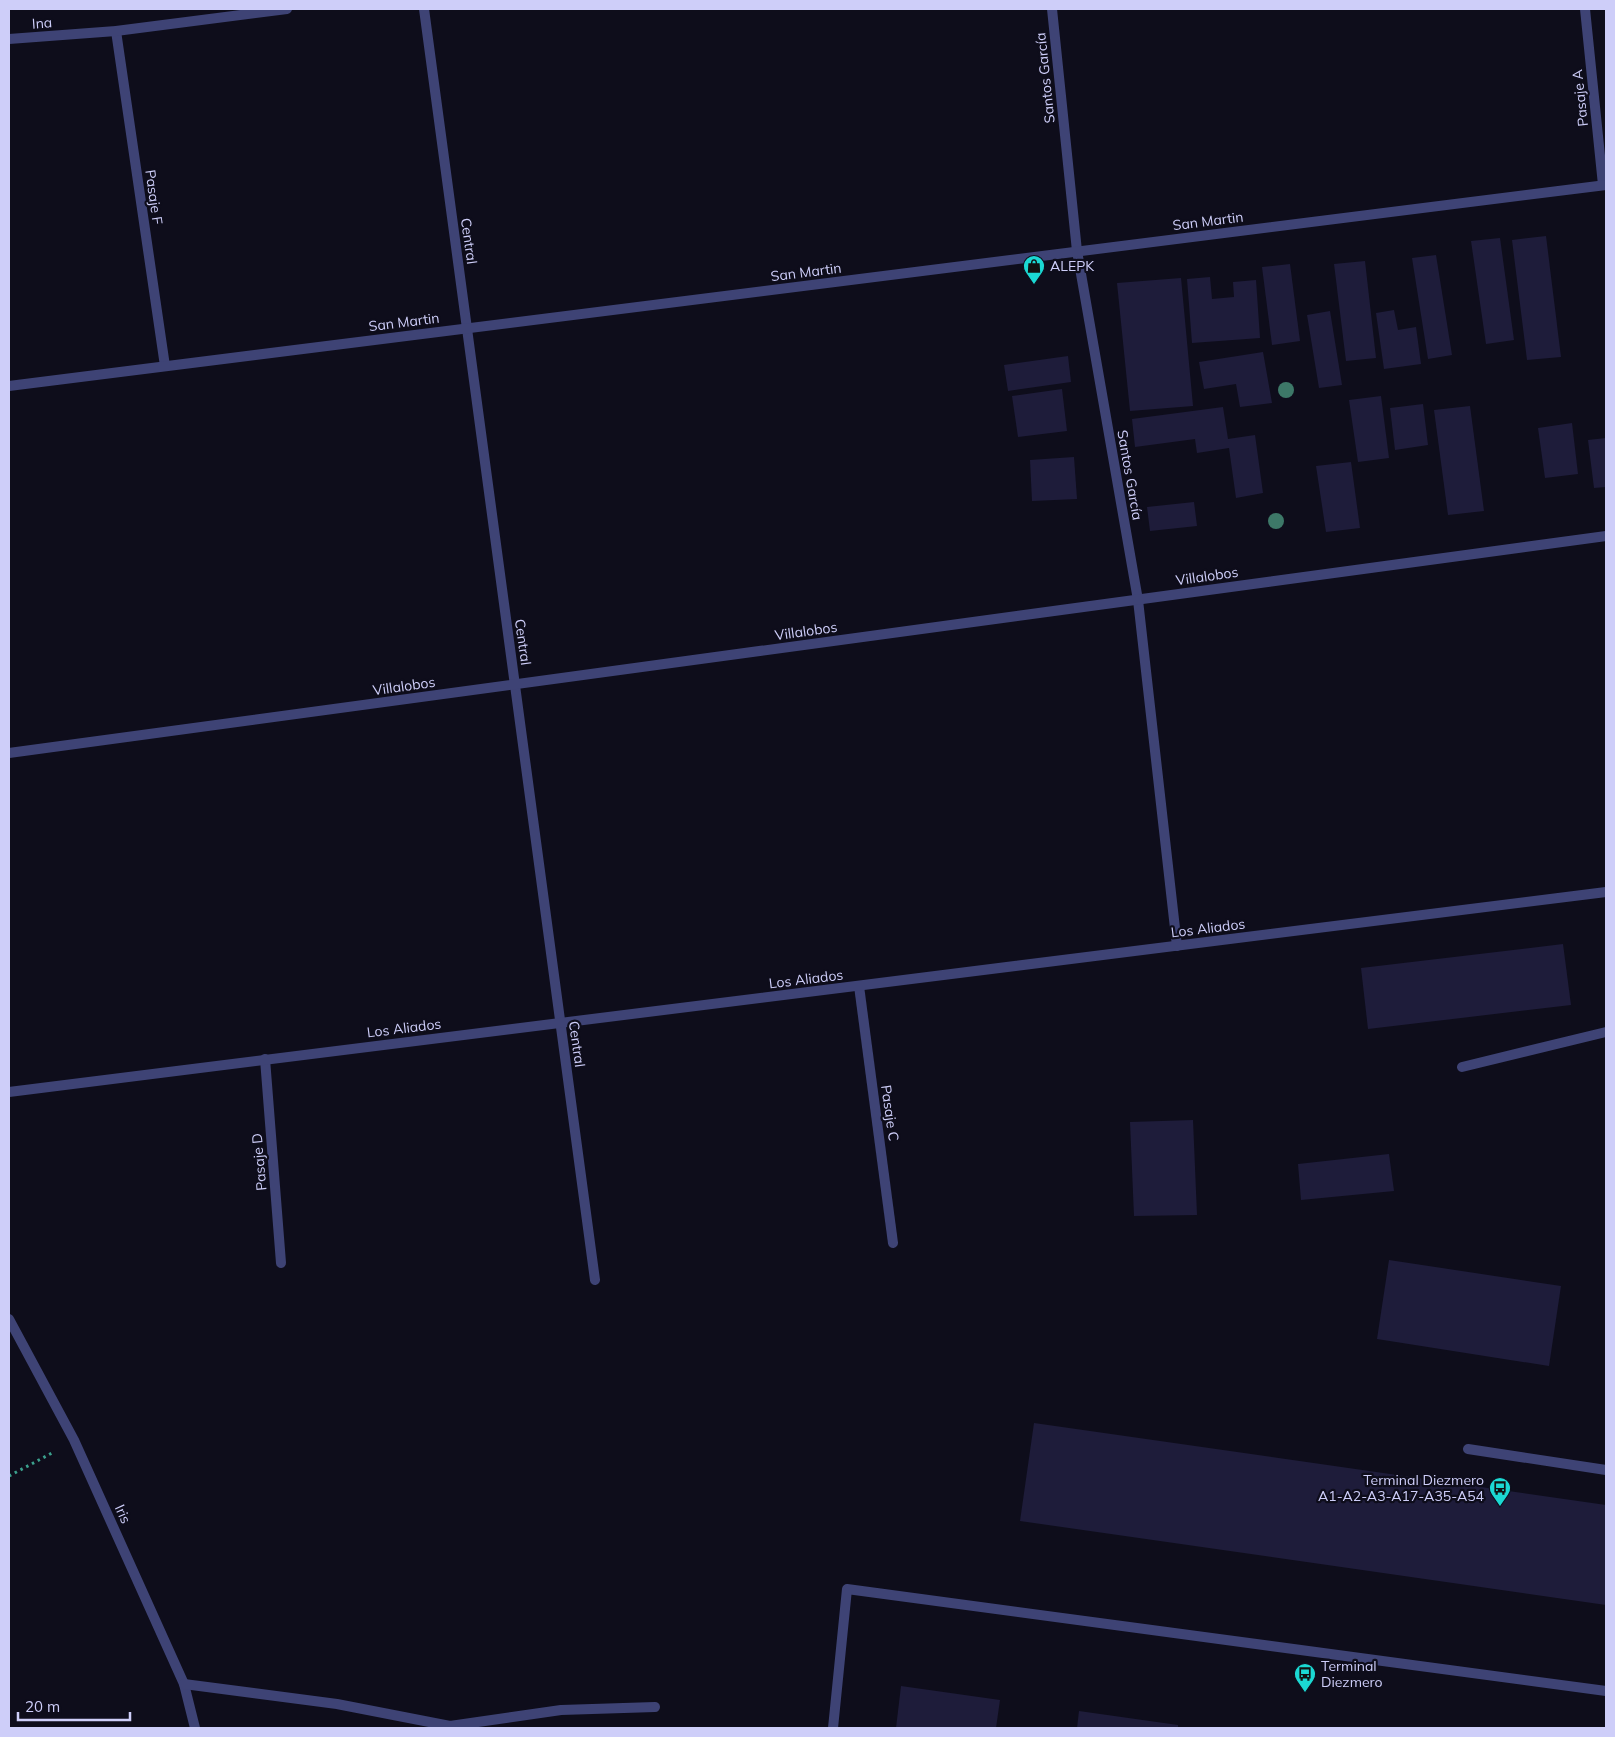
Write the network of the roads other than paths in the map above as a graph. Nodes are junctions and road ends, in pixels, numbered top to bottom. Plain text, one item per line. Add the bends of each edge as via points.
1 (286, 9) edge
2 (424, 9) edge
3 (1052, 9) edge
4 (1585, 9) edge
5 (116, 31) junction
6 (9, 40) edge
7 (1605, 185) edge
8 (1076, 252) junction
9 (467, 328) junction
10 (165, 366) junction
11 (9, 386) edge
12 (1606, 536) edge
13 (1138, 600) junction
14 (515, 685) junction
15 (9, 753) edge
16 (1606, 892) edge
17 (1177, 946) junction
18 (859, 986) junction
19 (560, 1023) junction
20 (1606, 1032) edge
21 (265, 1060) junction
22 (1462, 1066) dead end
23 (9, 1092) edge
24 (893, 1243) dead end
25 (281, 1263) dead end
26 (595, 1280) dead end
27 (9, 1319) edge
28 (1468, 1448) dead end
29 (1606, 1470) edge
30 (184, 1684) junction
31 (1606, 1691) edge
32 (655, 1707) dead end
33 (195, 1728) edge
34 (833, 1728) edge

1 - 5 street, Ina
2 - 9 street, Central
3 - 8 street, Santos García
4 - 7 street, Pasaje A
5 - 6 street, Ina
5 - 10 street, Pasaje F
7 - 8 street, San Martin
8 - 9 street, San Martin
8 - 13 street, Santos García
9 - 10 street, San Martin
9 - 14 street, Central
10 - 11 street, San Martin
12 - 13 street, Villalobos
13 - 14 street, Villalobos
13 - 17 street, Santos García
14 - 15 street, Villalobos
14 - 19 street, Central
16 - 17 street, Los Aliados
17 - 18 street, Los Aliados
18 - 19 street, Los Aliados
18 - 24 street, Pasaje C
19 - 21 street, Los Aliados
19 - 26 street, Central
20 - 22 street
21 - 23 street, Los Aliados
21 - 25 street, Pasaje D
27 - 30 street, Iris via 74,1440
28 - 29 street
30 - 32 street via 338,1704 450,1726 561,1710
30 - 33 street, Iris
31 - 34 street via 847,1589

